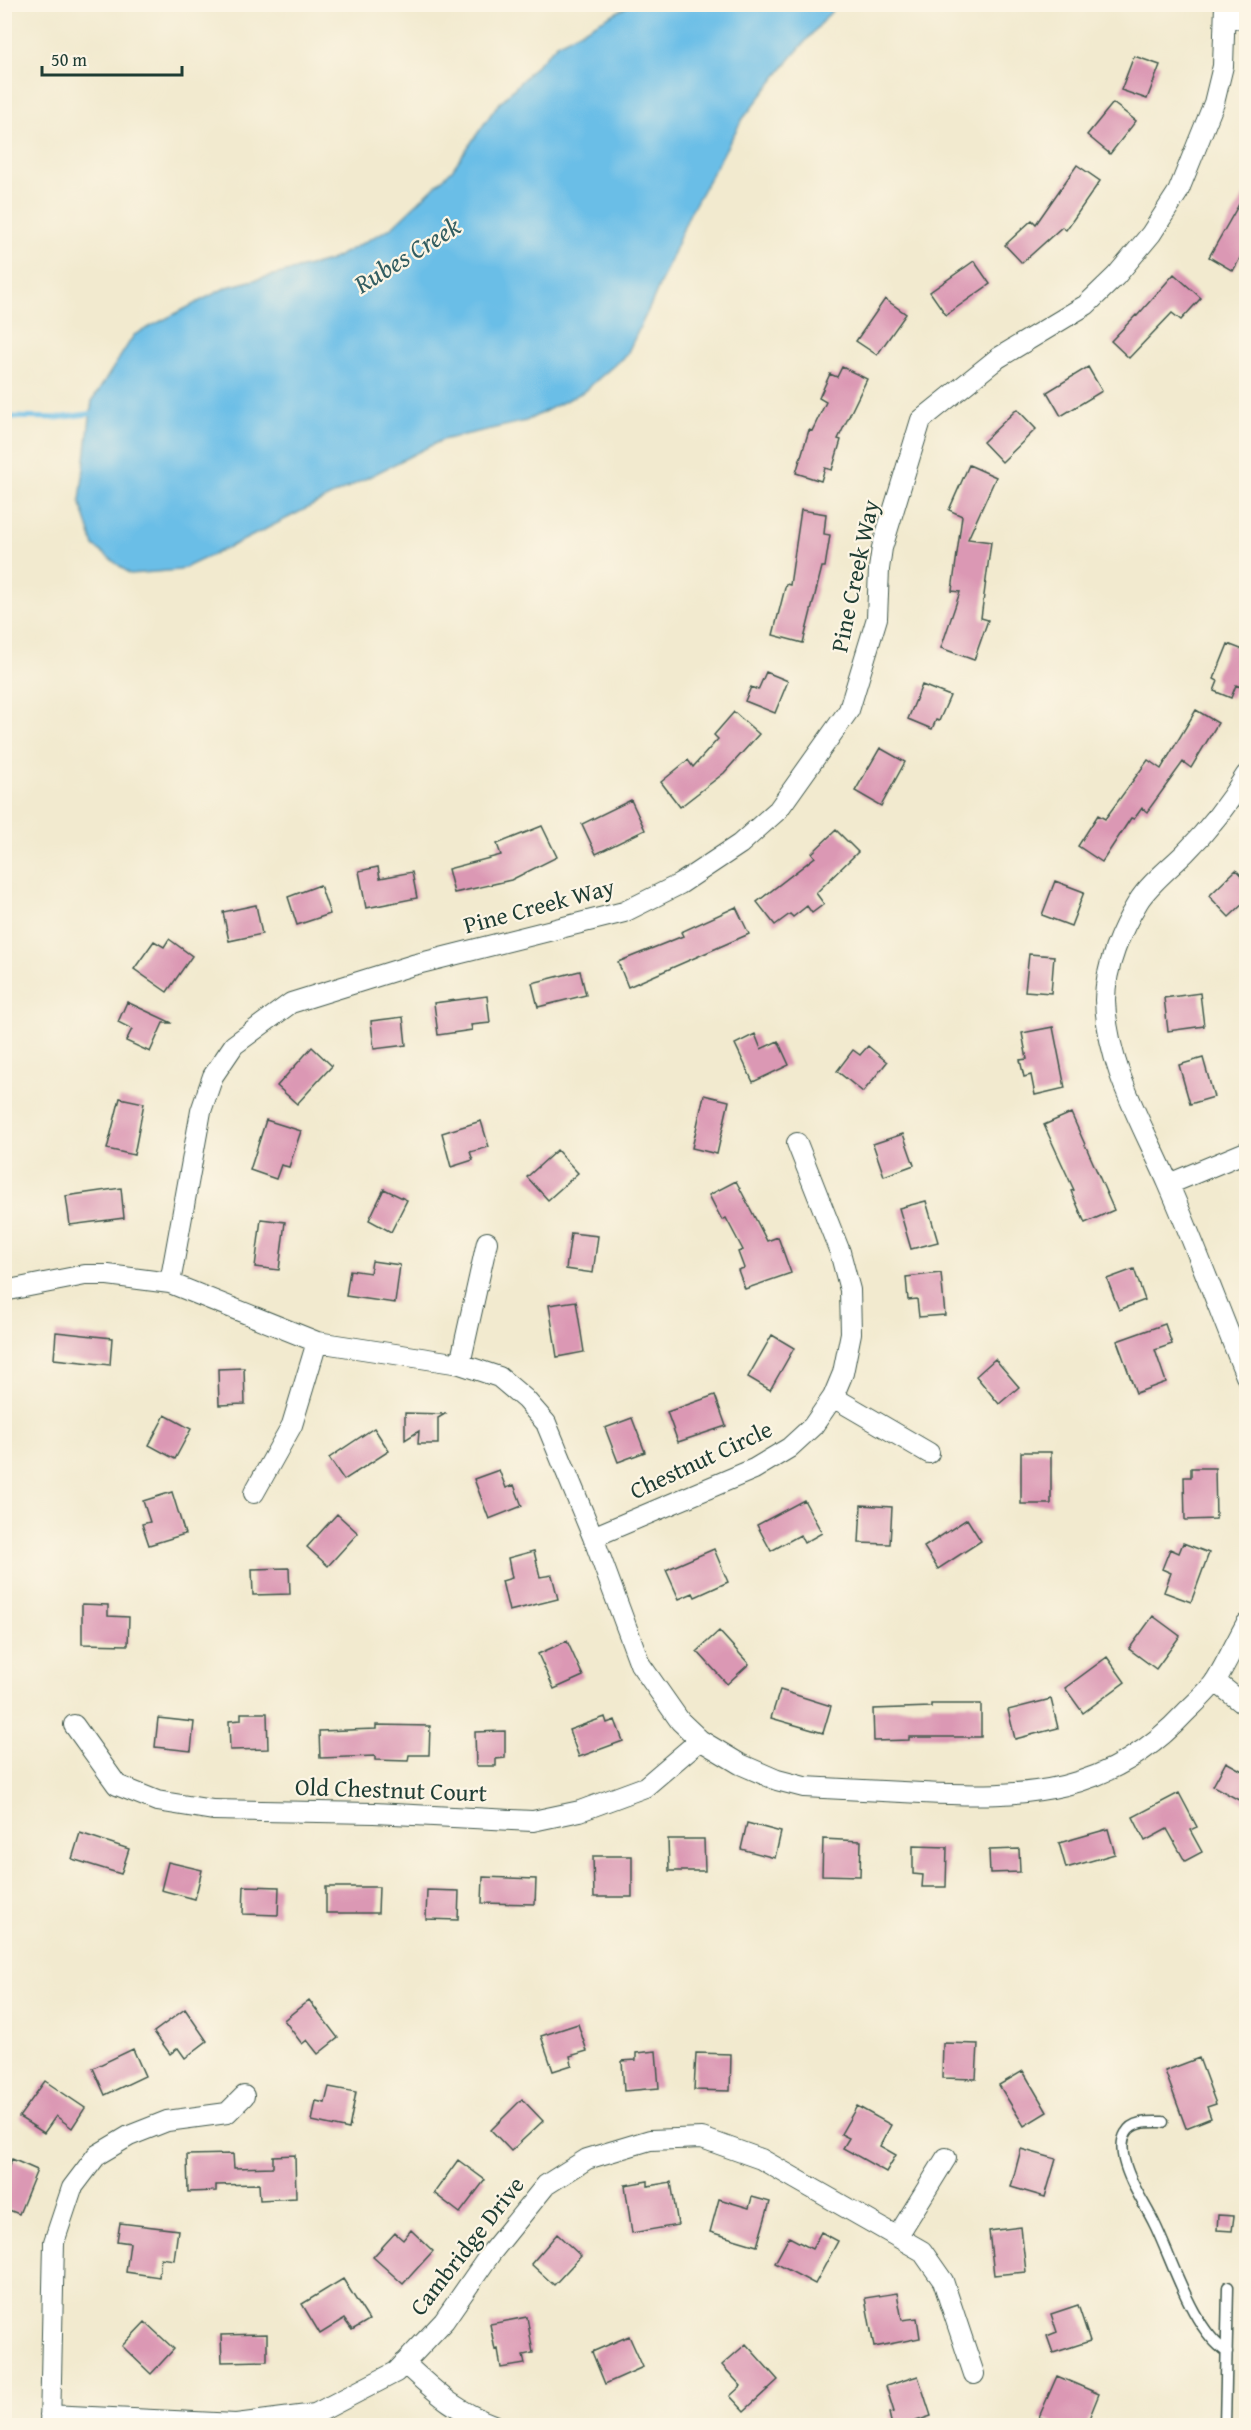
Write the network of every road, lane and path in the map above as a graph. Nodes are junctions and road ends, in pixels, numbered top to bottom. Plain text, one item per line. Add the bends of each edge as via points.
1 (1225, 10) edge
2 (1246, 21) edge
3 (1246, 775) edge
4 (797, 1143) dead end
5 (1246, 1152) edge
6 (1169, 1184) junction
7 (487, 1242) dead end
8 (170, 1283) junction
9 (4, 1291) edge
10 (317, 1342) junction
11 (460, 1364) junction
12 (1246, 1376) edge
13 (833, 1397) junction
14 (928, 1453) dead end
15 (254, 1493) dead end
16 (593, 1537) junction
17 (1246, 1624) edge
18 (1215, 1681) junction
19 (1246, 1706) edge
20 (79, 1732) dead end
21 (700, 1740) junction
22 (244, 2096) dead end
23 (1163, 2122) dead end
24 (946, 2158) dead end
25 (897, 2237) junction
26 (1228, 2287) dead end
27 (1227, 2352) junction
28 (404, 2363) junction
29 (974, 2374) dead end
30 (50, 2420) edge
31 (496, 2426) edge
32 (1225, 2426) edge

1 - 2 street
1 - 8 street, Pine Creek Way via 1223,66 1214,103 1179,192 1151,234 1086,305 998,358 921,420 882,548 878,618 849,710 778,810 740,844 700,871 624,912 413,965 291,1003 259,1025 234,1045 213,1076 201,1111
3 - 6 street via 1230,802 1139,900 1110,964 1105,997 1117,1070
4 - 13 street, Chestnut Circle via 840,1252 850,1290 851,1333 843,1373
5 - 6 street
6 - 12 street
7 - 11 street
8 - 9 street via 85,1275
8 - 10 street
10 - 11 street
10 - 15 street via 292,1425
11 - 16 street via 499,1377 546,1423
13 - 14 street
13 - 16 street, Chestnut Circle via 813,1426 789,1448 735,1477
16 - 21 street via 640,1664 680,1721
17 - 18 street
18 - 19 street
18 - 21 street via 1175,1724 1138,1755 1070,1785 1019,1794 804,1787 740,1764
20 - 21 street, Old Chestnut Court via 117,1785 157,1801 213,1810 533,1821 580,1811 645,1787
22 - 30 street via 227,2113 167,2121 129,2136 97,2155 72,2187 54,2242
23 - 27 lane via 1130,2127 1122,2144 1123,2158 1201,2323 1216,2345
24 - 25 street
25 - 28 street, Cambridge Drive via 762,2159 702,2138 650,2140 587,2159 546,2185 491,2253 444,2321
25 - 29 street, Cambridge Drive via 922,2251 943,2281
26 - 27 lane
27 - 32 lane
28 - 30 street, Cambridge Drive via 396,2372 315,2414 236,2424
28 - 31 street via 447,2402

